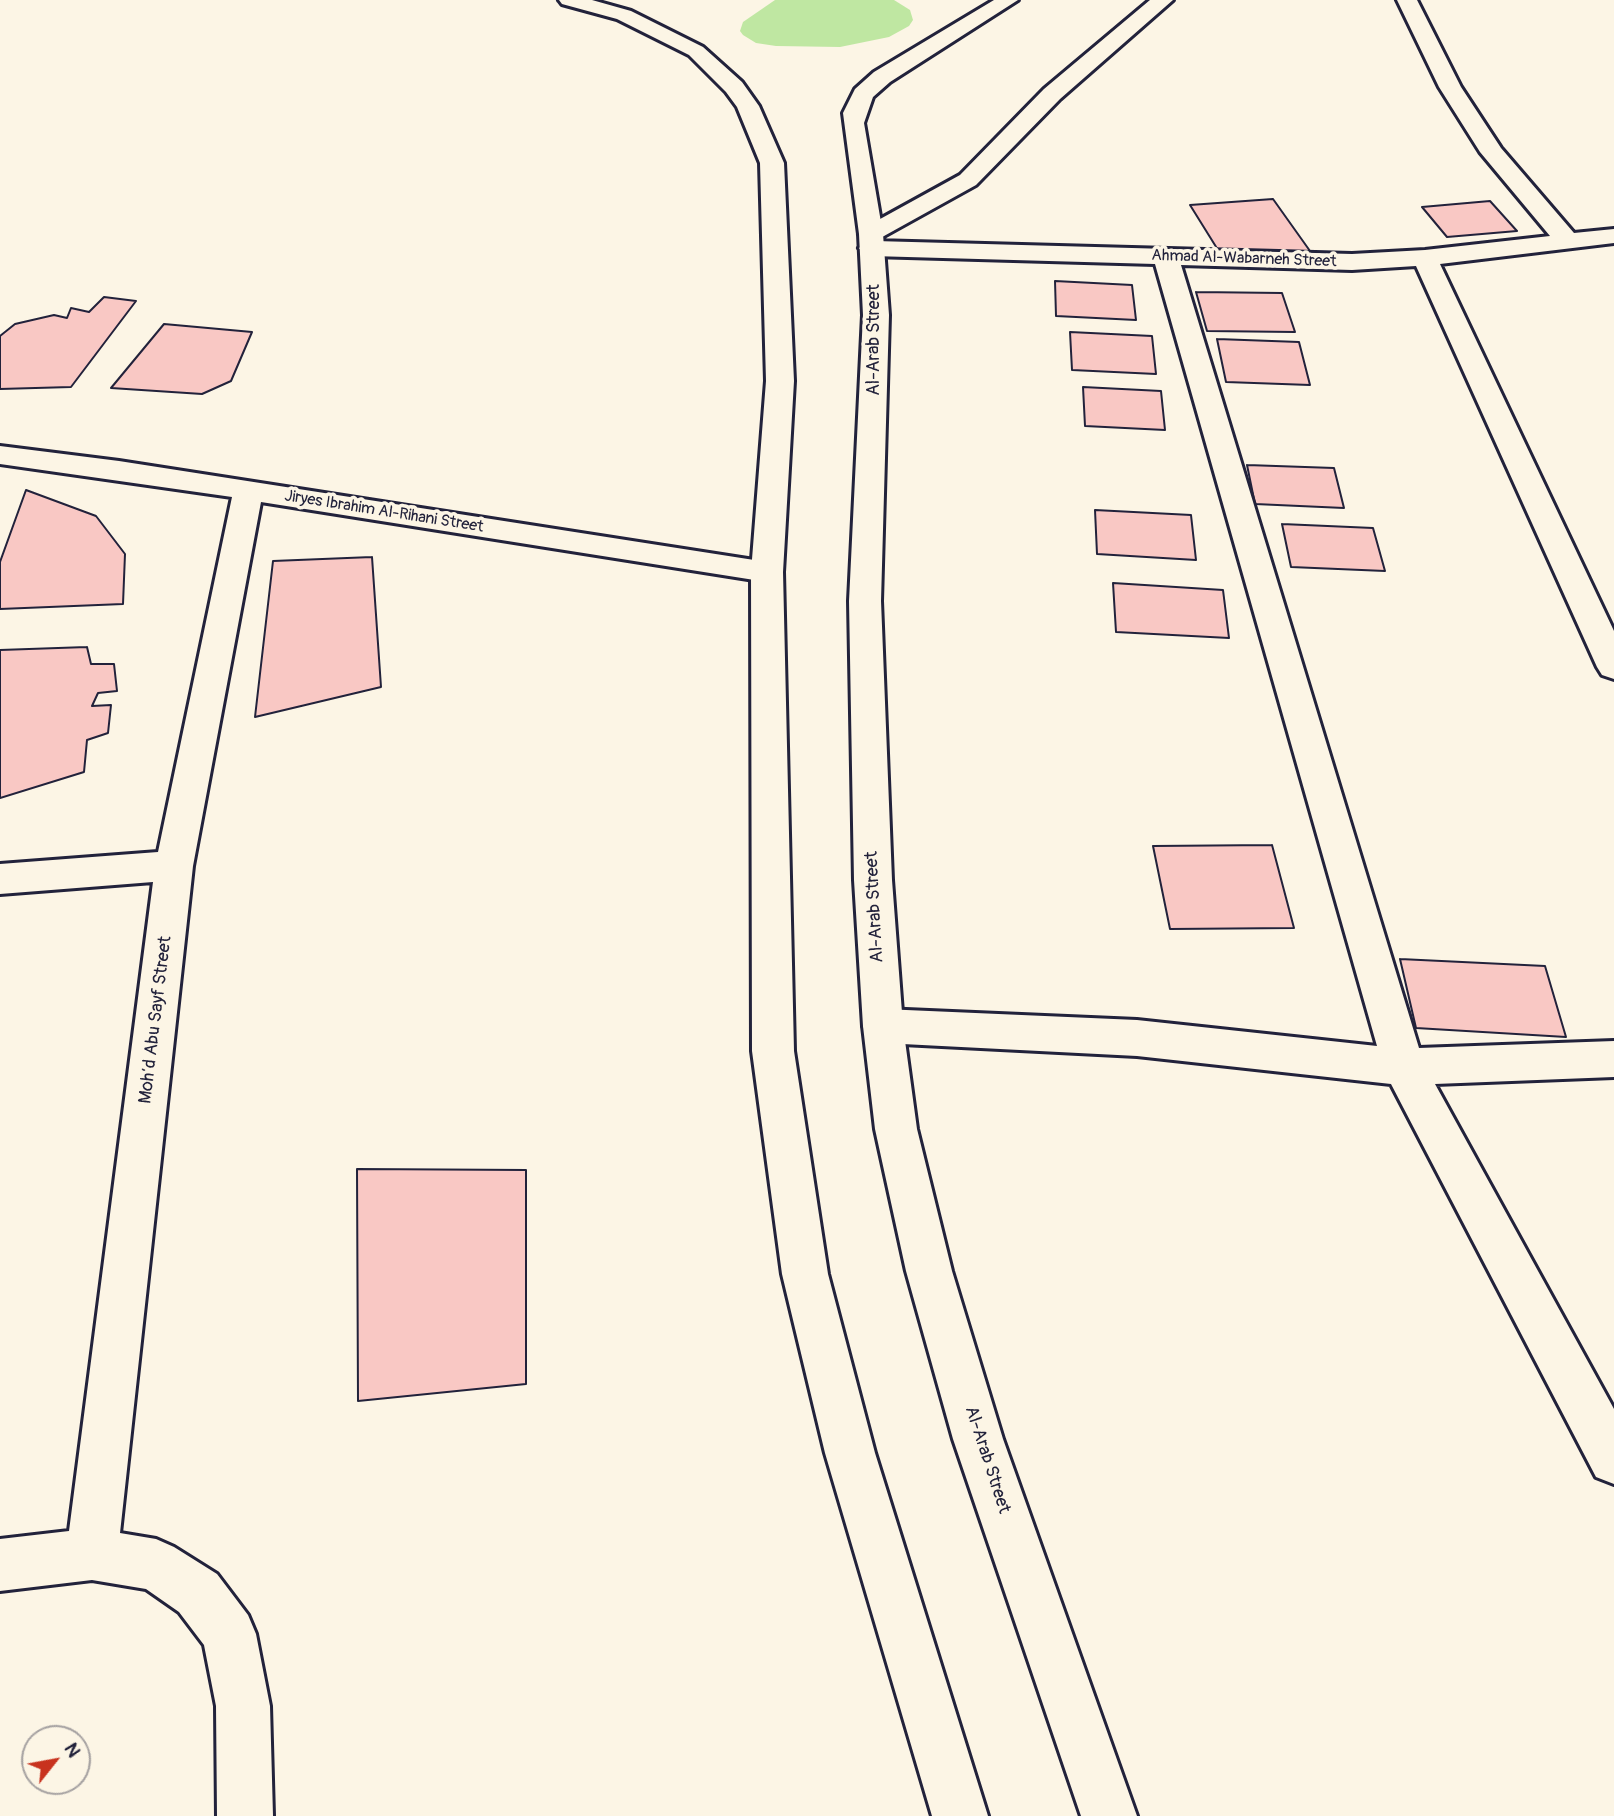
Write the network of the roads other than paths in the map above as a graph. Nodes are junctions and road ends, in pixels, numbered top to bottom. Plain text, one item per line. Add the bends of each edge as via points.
1 (569, 0) edge
2 (1008, 0) edge
3 (1163, 0) edge
4 (1407, 0) edge
5 (1614, 236) edge
6 (1567, 240) junction
7 (871, 241) junction
8 (1166, 257) junction
9 (1425, 258) junction
10 (0, 454) edge
11 (248, 491) junction
12 (767, 572) junction
13 (1614, 667) edge
14 (174, 866) junction
15 (0, 879) edge
16 (883, 1026) junction
17 (1614, 1059) edge
18 (1404, 1067) junction
19 (1614, 1459) edge
20 (92, 1554) junction
21 (0, 1565) edge
22 (245, 1816) edge
23 (960, 1816) edge
24 (1109, 1816) edge

1 - 12 street via 624,15 696,51 748,106 766,143 775,183 780,381
2 - 7 street, Al-Arab Street via 882,77 857,103 853,123
3 - 7 street via 1052,94 968,180
4 - 6 street via 1450,87 1492,152
5 - 6 street, Ahmad Al-Wabarneh Street
6 - 9 street, Ahmad Al-Wabarneh Street
7 - 8 street, Ahmad Al-Wabarneh Street
7 - 16 street, Al-Arab Street via 876,371 865,601 873,880
8 - 9 street, Ahmad Al-Wabarneh Street via 1304,262
8 - 18 street
9 - 13 street
10 - 11 street, Jiryes Ibrahim Al-Rihani Street
11 - 12 street, Jiryes Ibrahim Al-Rihani Street
11 - 14 street, Moh‘d Abu Sayf Street
12 - 23 street via 773,1051 787,1160 805,1274 850,1453
14 - 15 street
14 - 20 street, Moh‘d Abu Sayf Street
16 - 18 street via 1136,1038
16 - 24 street, Al-Arab Street via 896,1129 933,1284 978,1439
17 - 18 street
18 - 19 street
20 - 21 street
20 - 22 street via 156,1565 198,1593 229,1634 243,1706

